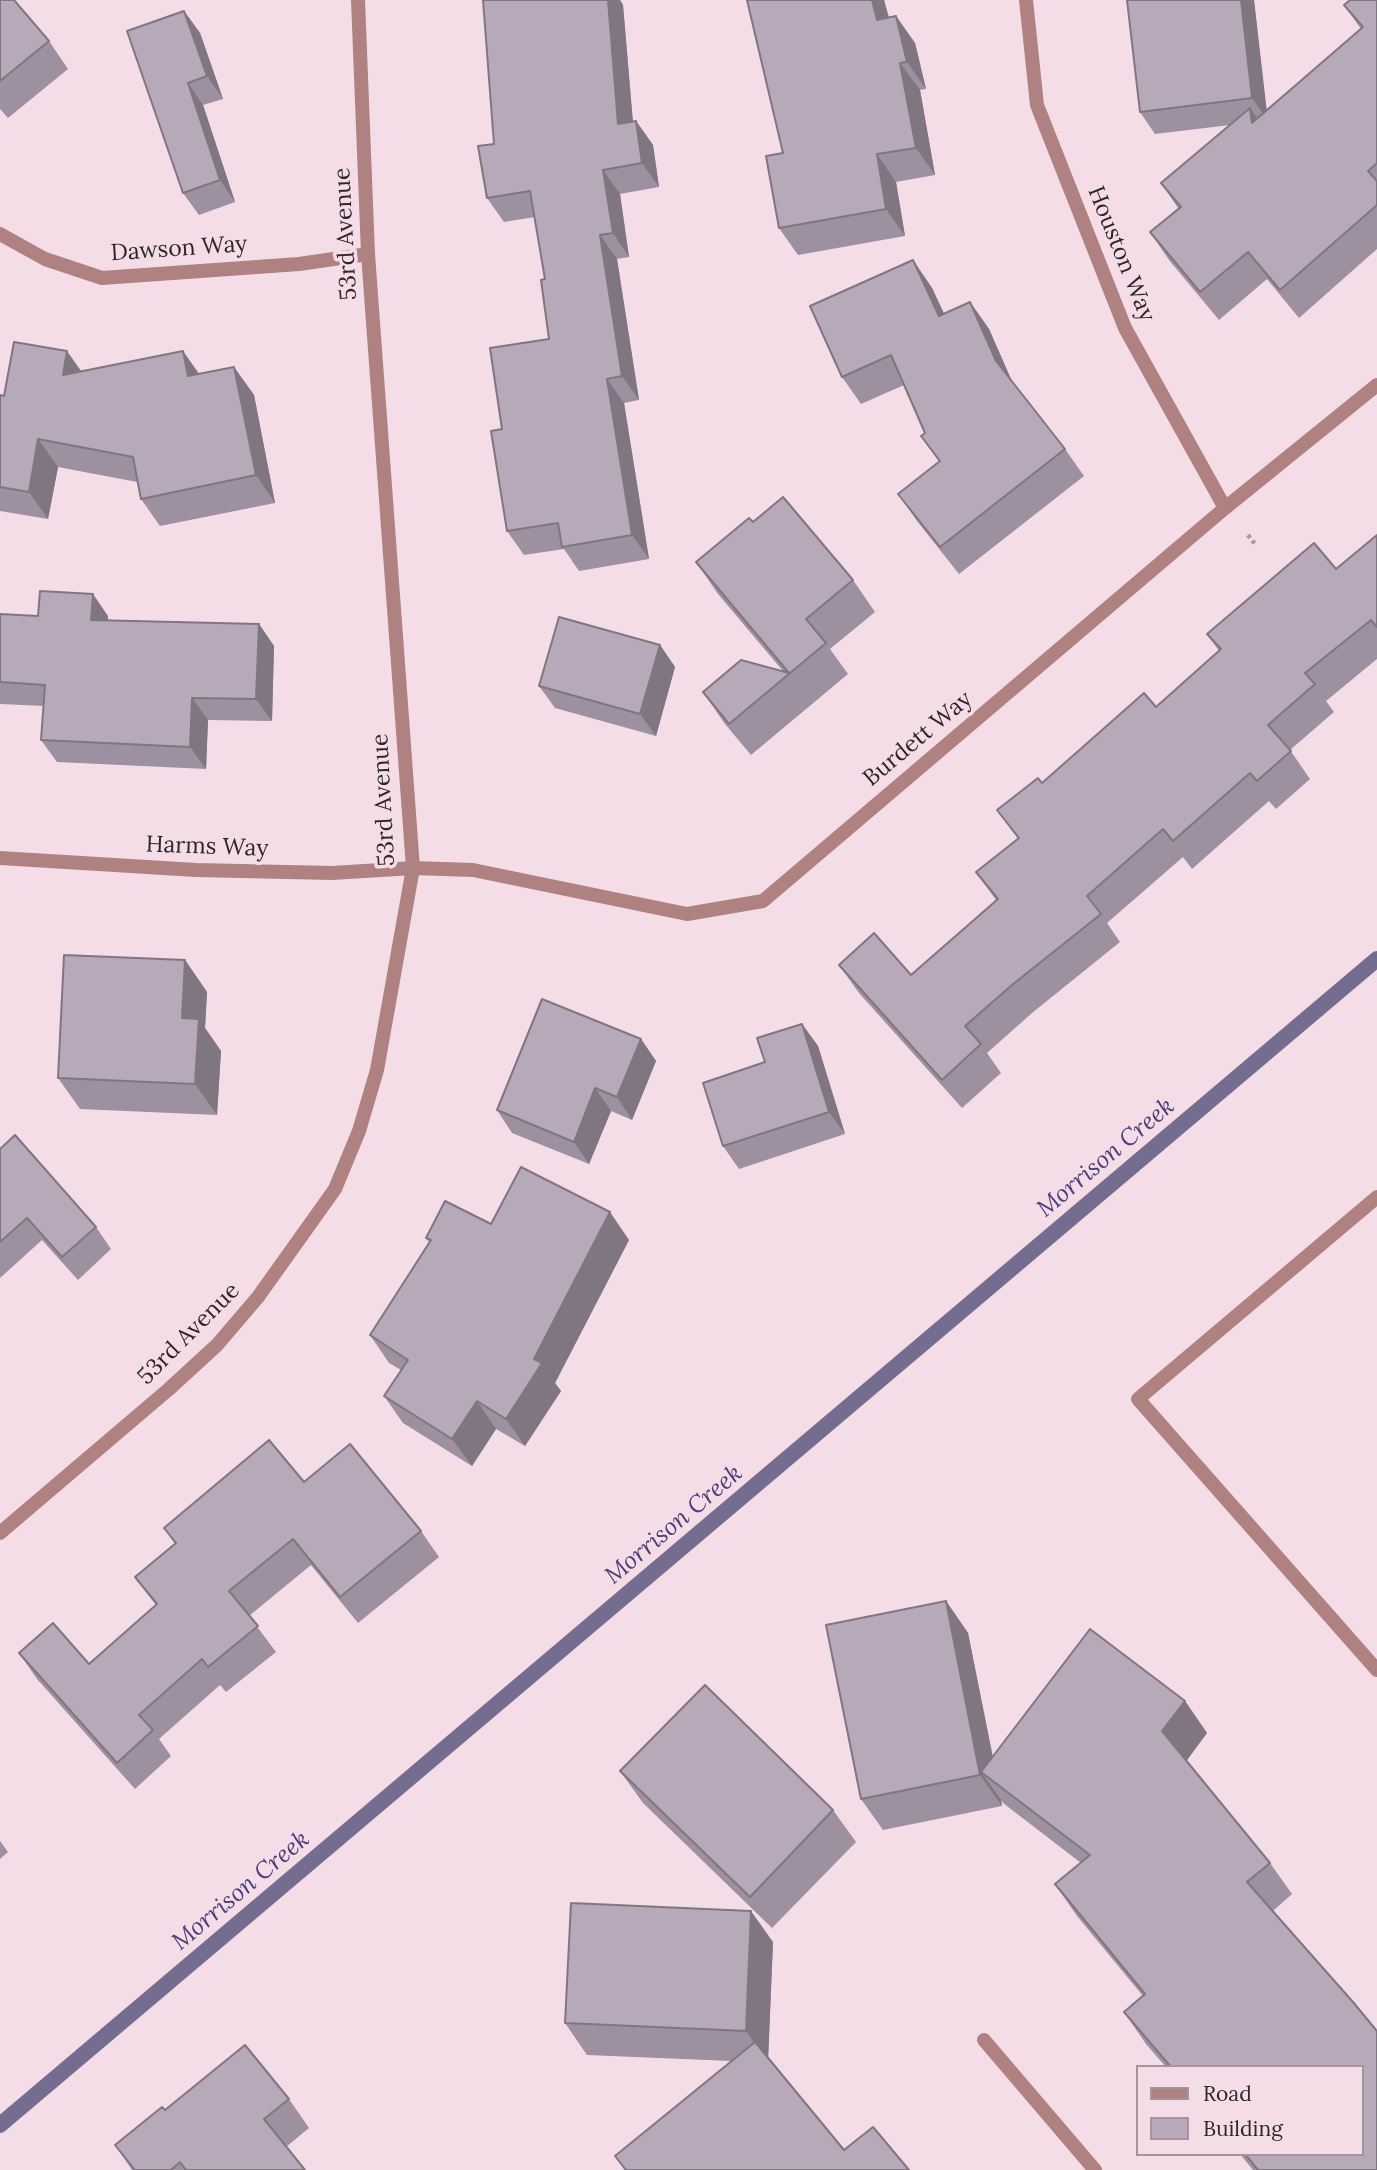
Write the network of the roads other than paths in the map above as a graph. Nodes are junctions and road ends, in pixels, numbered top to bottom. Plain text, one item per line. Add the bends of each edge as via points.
1 (358, 0) edge
2 (1026, 0) edge
3 (0, 234) edge
4 (368, 254) junction
5 (1377, 384) edge
6 (1225, 508) junction
7 (0, 858) edge
8 (413, 868) junction
9 (1377, 1197) edge
10 (0, 1534) edge
11 (1377, 1670) edge
12 (984, 2040) dead end
13 (1095, 2170) edge

1 - 4 street, 53rd Avenue
2 - 6 street, Houston Way via 1037,105 1125,328
3 - 4 street, Dawson Way via 45,259 102,278 299,264
4 - 8 street, 53rd Avenue
5 - 6 street, Burdett Way
6 - 8 street, Burdett Way via 763,901 687,915 473,870
7 - 8 street, Harms Way via 223,871 332,873
8 - 10 street, 53rd Avenue via 377,1070 359,1132 335,1189 258,1297 216,1345
9 - 11 street via 1138,1399
12 - 13 street

